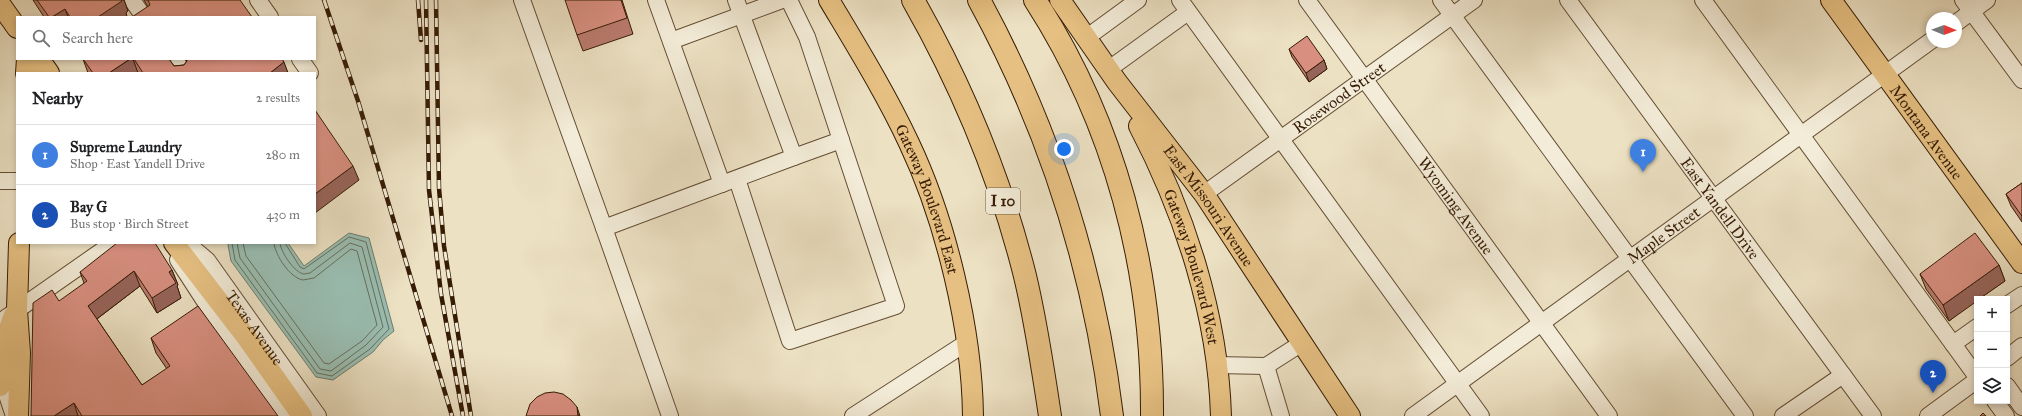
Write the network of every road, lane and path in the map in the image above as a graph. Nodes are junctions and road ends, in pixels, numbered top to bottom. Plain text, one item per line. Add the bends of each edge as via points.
1 (132, 0) edge
2 (258, 0) edge
3 (522, 0) edge
4 (656, 0) edge
5 (782, 0) edge
6 (789, 0) edge
7 (829, 0) edge
8 (913, 0) edge
9 (979, 0) edge
10 (1035, 0) edge
11 (1060, 0) edge
12 (1138, 0) edge
13 (1307, 0) edge
14 (1441, 0) edge
15 (1474, 0) edge
16 (1568, 0) edge
17 (1703, 0) edge
18 (1831, 0) edge
19 (1987, 0) edge
20 (0, 4) edge
21 (1184, 6) edge
22 (1967, 6) edge
23 (739, 7) edge
24 (143, 16) edge
25 (269, 16) edge
26 (1452, 16) junction
27 (16, 27) edge
28 (1086, 38) junction
29 (671, 41) junction
30 (1926, 44) edge
31 (27, 60) edge
32 (40, 60) edge
33 (175, 60) edge
34 (301, 60) edge
35 (26, 72) edge
36 (48, 72) edge
37 (183, 72) edge
38 (309, 72) edge
39 (1885, 74) junction
40 (1113, 76) junction
41 (1364, 78) junction
42 (2022, 80) edge
43 (1800, 135) junction
44 (1281, 139) junction
45 (842, 140) junction
46 (794, 157) junction
47 (0, 181) edge
48 (730, 181) junction
49 (16, 182) edge
50 (1204, 194) junction
51 (1713, 198) junction
52 (604, 228) junction
53 (19, 244) edge
54 (112, 244) edge
55 (170, 244) edge
56 (175, 244) edge
57 (188, 244) edge
58 (1630, 258) junction
59 (2022, 263) edge
60 (2022, 294) edge
61 (2010, 303) edge
62 (17, 310) junction
63 (0, 322) edge
64 (1541, 322) junction
65 (1974, 329) edge
66 (966, 343) junction
67 (1302, 343) junction
68 (1953, 344) junction
69 (2022, 346) edge
70 (2010, 356) edge
71 (1216, 365) junction
72 (1266, 366) junction
73 (1974, 373) edge
74 (1843, 375) junction
75 (0, 378) edge
76 (1974, 382) edge
77 (1457, 384) junction
78 (2010, 390) edge
79 (1997, 404) edge
80 (2022, 407) edge
81 (1609, 414) edge
82 (14, 416) edge
83 (18, 416) edge
84 (283, 416) edge
85 (302, 416) edge
86 (318, 416) edge
87 (670, 416) edge
88 (853, 416) edge
89 (973, 416) edge
90 (1050, 416) edge
91 (1112, 416) edge
92 (1152, 416) edge
93 (1220, 416) edge
94 (1281, 416) edge
95 (1350, 416) edge
96 (1414, 416) edge
97 (1480, 416) edge
98 (1745, 416) edge
99 (1783, 416) edge
100 (1873, 416) edge
101 (1928, 416) edge
102 (2006, 416) edge

1 - 24 street
2 - 25 street
3 - 52 street
4 - 29 street
5 - 23 street
6 - 45 street via 807,37
7 - 66 main road, Gateway Boulevard East via 880,85 910,144 927,187 954,279
8 - 90 highway, I 10 via 965,104 1009,217 1038,337
9 - 91 highway via 1026,95 1053,164 1082,252 1098,324
10 - 92 highway via 1070,58 1107,146 1119,182 1131,225 1145,299 1151,356
11 - 28 main road, East Missouri Avenue
12 - 28 street
13 - 41 street, Wyoming Avenue
14 - 26 street
15 - 26 street, Rosewood Street
16 - 51 street, East Yandell Drive
17 - 43 street
18 - 39 main road, Montana Avenue
19 - 22 street
20 - 27 main road
21 - 40 street
21 - 44 street
22 - 42 street
23 - 29 street
23 - 46 street
26 - 41 street, Rosewood Street
26 - 58 street
28 - 40 main road, East Missouri Avenue
29 - 48 street
30 - 39 street, Maple Street
31 - 35 main road
32 - 36 main road
33 - 37 street
34 - 38 street
39 - 43 street, Maple Street
39 - 59 main road, Montana Avenue
40 - 50 main road, East Missouri Avenue
40 - 71 main road, Gateway Boulevard West via 1163,172 1186,232 1200,282
41 - 44 street, Rosewood Street
41 - 64 street, Wyoming Avenue
43 - 51 street, Maple Street
43 - 68 street
44 - 50 street, Rosewood Street
44 - 77 street
45 - 46 street
45 - 48 street via 896,306 790,341
46 - 48 street
47 - 49 street
48 - 52 street
50 - 67 main road, East Missouri Avenue
51 - 58 street, Maple Street
51 - 74 street, East Yandell Drive
52 - 87 street
53 - 62 main road
54 - 62 street
55 - 84 street, Texas Avenue via 186,274
56 - 85 main road via 247,338
57 - 86 street, Texas Avenue via 206,260
58 - 64 street, Maple Street
58 - 98 street
60 - 61 street
62 - 63 street
62 - 75 main road via 5,340
62 - 83 main road via 20,353
64 - 77 street, Maple Street
64 - 81 street, Wyoming Avenue
65 - 68 street
66 - 88 street
66 - 89 main road, Gateway Boulevard East
67 - 72 street
67 - 95 main road, East Missouri Avenue
68 - 73 street
69 - 70 street
71 - 72 street
71 - 93 main road, Gateway Boulevard West
72 - 94 street
74 - 99 street
74 - 100 street, East Yandell Drive
75 - 82 street
76 - 101 street
77 - 96 street, Maple Street
77 - 97 street
78 - 80 street
79 - 102 street

